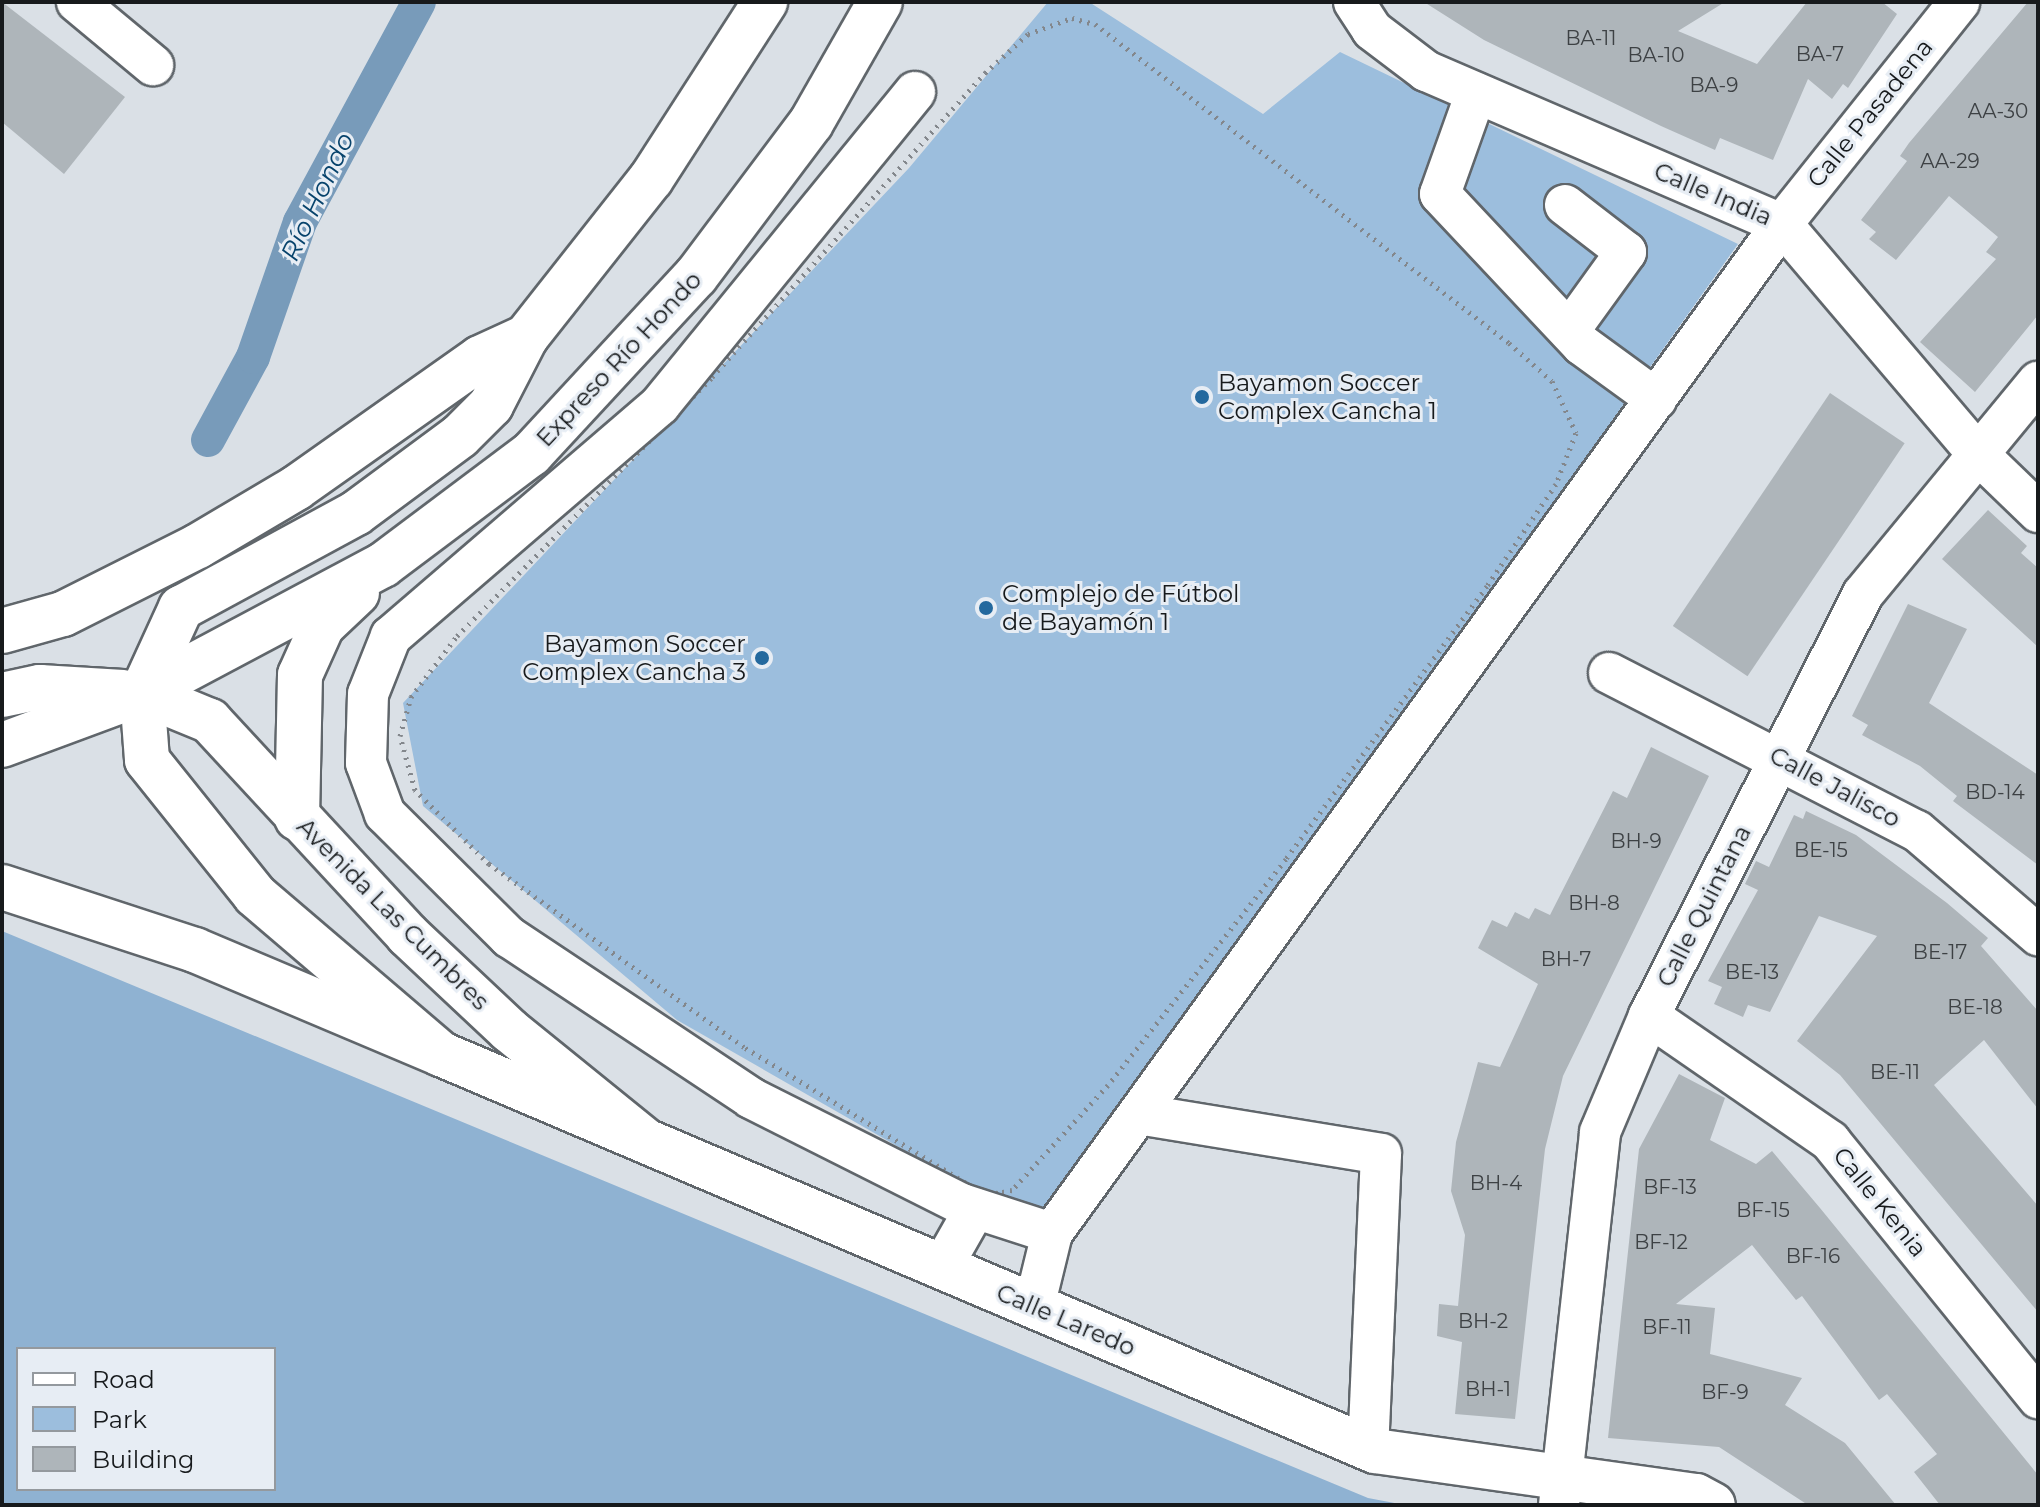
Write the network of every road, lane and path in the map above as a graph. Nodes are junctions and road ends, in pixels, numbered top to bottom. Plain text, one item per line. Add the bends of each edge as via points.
1 (77, 2) edge
2 (765, 2) edge
3 (880, 2) edge
4 (1354, 2) edge
5 (1959, 2) edge
6 (153, 65) dead end
7 (915, 92) dead end
8 (1476, 93) junction
9 (1565, 205) dead end
10 (1782, 224) junction
11 (1569, 331) junction
12 (526, 337) junction
13 (1509, 343) joint
14 (2038, 382) edge
15 (1656, 399) junction
16 (1977, 453) junction
17 (2038, 512) edge
18 (383, 565) junction
19 (2, 631) edge
20 (1609, 673) dead end
21 (142, 693) junction
22 (2, 695) edge
23 (2, 745) edge
24 (1779, 756) junction
25 (297, 818) junction
26 (2, 887) edge
27 (2038, 935) edge
28 (1649, 1016) junction
29 (441, 1054) junction
30 (1144, 1115) junction
31 (646, 1141) junction
32 (975, 1209) junction
33 (1052, 1233) junction
34 (942, 1267) junction
35 (1034, 1307) junction
36 (2038, 1398) edge
37 (1368, 1448) junction
38 (1558, 1493) edge
39 (1713, 1505) edge

1 - 6 street
2 - 12 main road via 651,179
3 - 18 main road, Expreso Río Hondo via 811,123 696,276 588,399 531,454
4 - 8 street, Calle India via 1372,30 1426,71
5 - 10 street, Calle Pasadena
7 - 32 street via 660,405 391,636 368,694 366,763 385,814 509,937 751,1098
8 - 10 street, Calle India
8 - 11 street via 1440,194
9 - 11 street via 1626,252
10 - 15 street, Calle Pasadena
10 - 16 street, Calle India
11 - 15 street
12 - 19 main road via 480,358 272,502 63,614
12 - 21 main road via 491,405 460,436 356,513 181,608
13 - 13 path via 1095,24 1072,18 1051,22 985,73 712,377 440,654 411,697 400,736 415,790 489,864 717,1028 979,1191 1012,1190 1108,1085 1286,859 1556,484 1576,433 1565,399
14 - 16 street, Calle Quintana
15 - 30 street, Calle Pasadena
16 - 17 street, Calle India
16 - 24 street, Calle Quintana via 1863,594
18 - 21 main road, Expreso Río Hondo
18 - 25 main road via 309,646 300,675
20 - 24 street, Calle Jalisco
21 - 22 main road via 40,687
21 - 23 main road
21 - 25 main road, Avenida Las Cumbres via 210,721
21 - 29 main road via 147,760 255,895
24 - 27 street, Calle Jalisco via 1917,831
24 - 28 street, Calle Quintana
25 - 31 main road, Avenida Las Cumbres via 509,1030
26 - 29 main road, Calle Laredo via 195,950
28 - 36 street, Calle Kenia via 1830,1141
28 - 38 street, Calle Quintana via 1600,1132
29 - 31 main road, Calle Laredo
30 - 33 street, Calle Pasadena
30 - 37 street via 1381,1154
31 - 34 main road, Calle Laredo
32 - 33 street
32 - 34 street
33 - 35 street
34 - 35 main road, Calle Laredo
35 - 37 main road, Calle Laredo
37 - 38 main road, Calle Laredo
38 - 39 main road, Calle Laredo via 1696,1496

